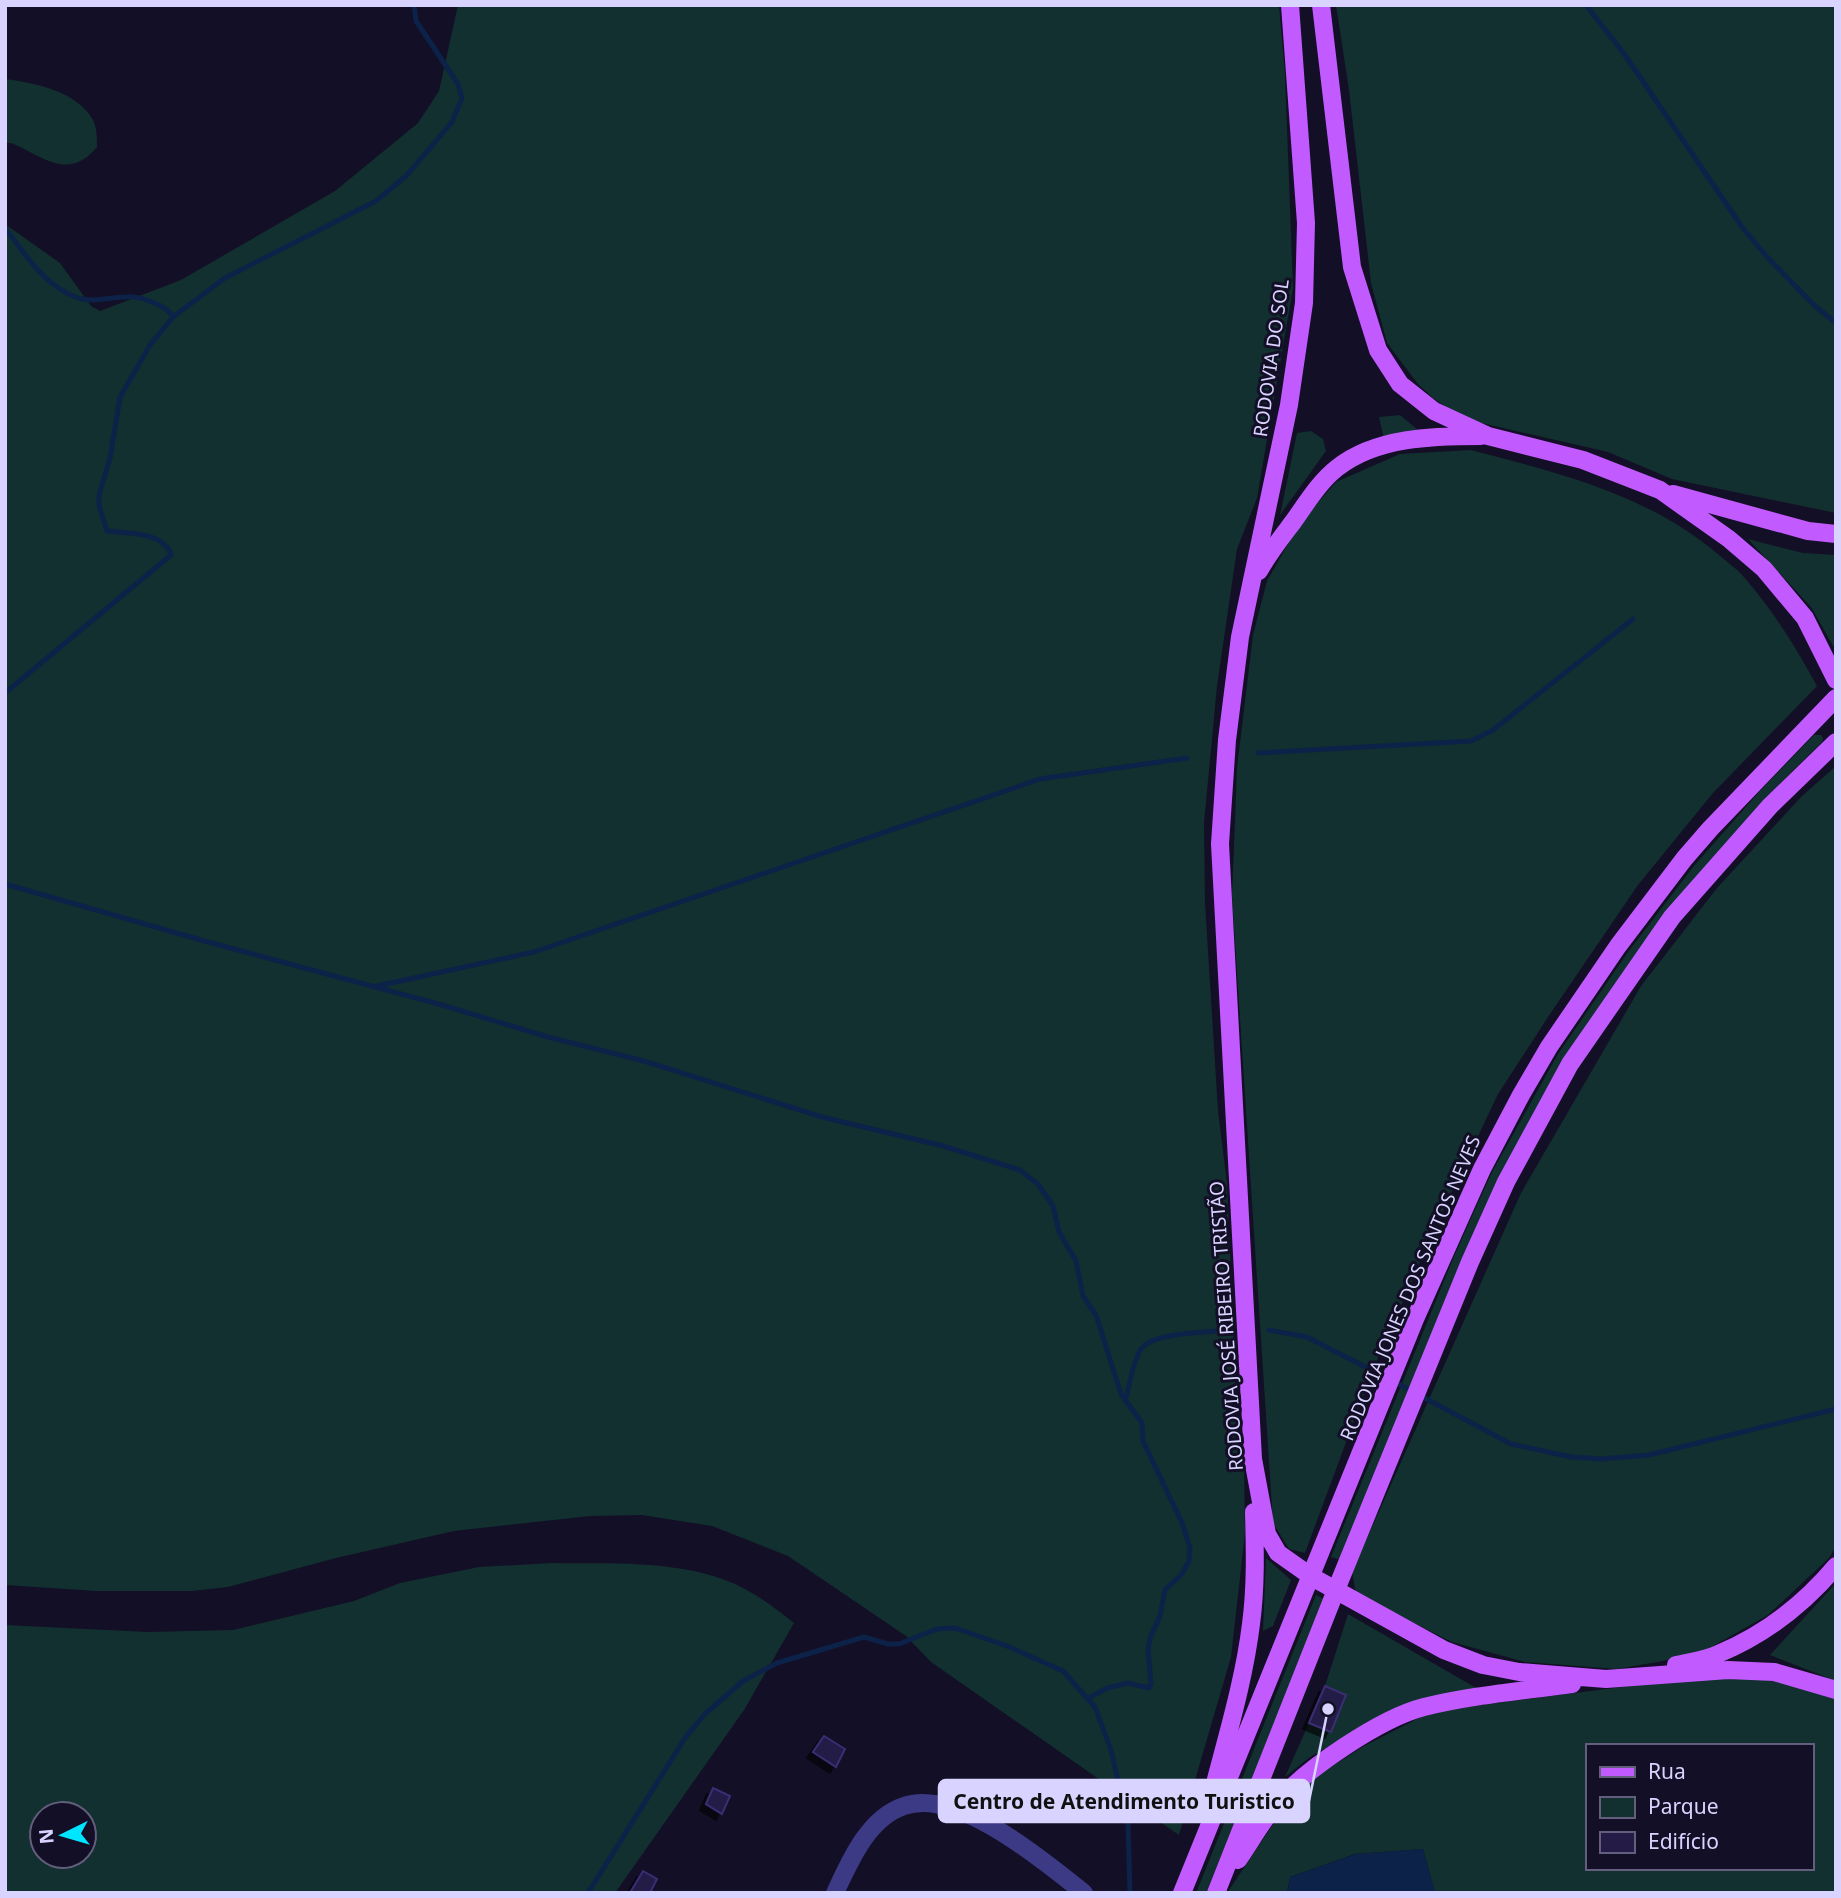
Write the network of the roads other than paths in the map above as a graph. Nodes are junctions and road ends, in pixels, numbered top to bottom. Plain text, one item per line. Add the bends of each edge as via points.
1 (1290, 5) edge
2 (1321, 5) edge
3 (1488, 436) junction
4 (1660, 490) junction
5 (1836, 534) edge
6 (1250, 588) junction
7 (1836, 680) edge
8 (1836, 698) edge
9 (1836, 742) edge
10 (1253, 1460) junction
11 (1836, 1566) edge
12 (1312, 1577) junction
13 (1336, 1590) junction
14 (1628, 1676) junction
15 (1606, 1679) junction
16 (1836, 1690) edge
17 (1197, 1854) junction
18 (1219, 1886) edge
19 (835, 1893) edge
20 (1084, 1893) edge
21 (1182, 1893) edge

1 - 6 main road, RODOVIA DO SOL via 1306,223 1304,303 1289,405
2 - 3 main road via 1352,267 1378,349 1400,383 1421,401
3 - 4 main road via 1583,460
3 - 6 main road via 1436,436 1400,442 1362,452 1336,468 1271,549
4 - 5 main road via 1808,531
4 - 7 main road via 1764,569 1805,618
6 - 10 main road, RODOVIA JOSÉ RIBEIRO TRISTÃO via 1227,740 1220,844
8 - 12 main road, RODOVIA JONES DOS SANTOS NEVES via 1684,859 1549,1047 1482,1169
9 - 13 main road via 1770,806 1672,917 1570,1064 1506,1182 1470,1262
10 - 12 main road, RODOVIA JOSÉ RIBEIRO TRISTÃO via 1267,1534 1278,1553
10 - 17 main road via 1251,1625
11 - 14 main road via 1794,1609 1717,1656
12 - 13 main road, RODOVIA JOSÉ RIBEIRO TRISTÃO
12 - 17 main road, RODOVIA JONES DOS SANTOS NEVES
13 - 15 main road, RODOVIA JOSÉ RIBEIRO TRISTÃO via 1444,1650 1483,1665
13 - 18 main road
14 - 15 main road, RODOVIA JOSÉ RIBEIRO TRISTÃO
14 - 16 main road, RODOVIA JOSÉ RIBEIRO TRISTÃO via 1774,1672
15 - 18 main road via 1435,1705 1398,1717 1356,1740 1296,1784 1277,1802
17 - 21 main road, RODOVIA JONES DOS SANTOS NEVES
19 - 20 street via 868,1833 906,1805 928,1804 979,1819 1021,1844

